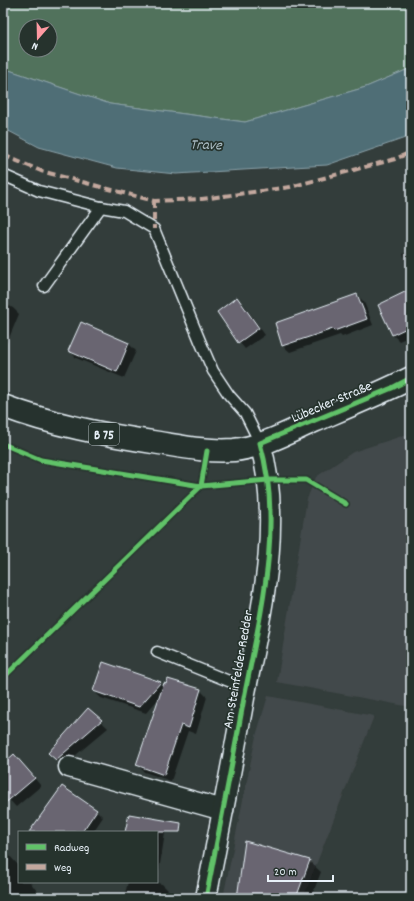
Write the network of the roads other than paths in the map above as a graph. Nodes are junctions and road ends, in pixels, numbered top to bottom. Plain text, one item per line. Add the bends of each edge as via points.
1 (3, 175) edge
2 (101, 207) junction
3 (44, 286) dead end
4 (411, 378) edge
5 (3, 406) edge
6 (260, 444) junction
7 (157, 652) dead end
8 (246, 688) junction
9 (70, 767) dead end
10 (223, 810) junction
11 (206, 898) edge

1 - 2 lane via 39,191
2 - 3 lane
2 - 6 lane via 124,211 154,229 214,371 229,395 245,413
4 - 6 main road, Lübecker Straße / B 75
5 - 6 main road, Lübecker Straße / B 75 via 28,415 112,436 207,450 236,450
6 - 8 street, Am Steinfelder Redder via 270,493 270,540 260,615
7 - 8 lane, Am Steinfelder Redder
8 - 10 street, Am Steinfelder Redder
9 - 10 street
10 - 11 street, Am Steinfelder Redder

